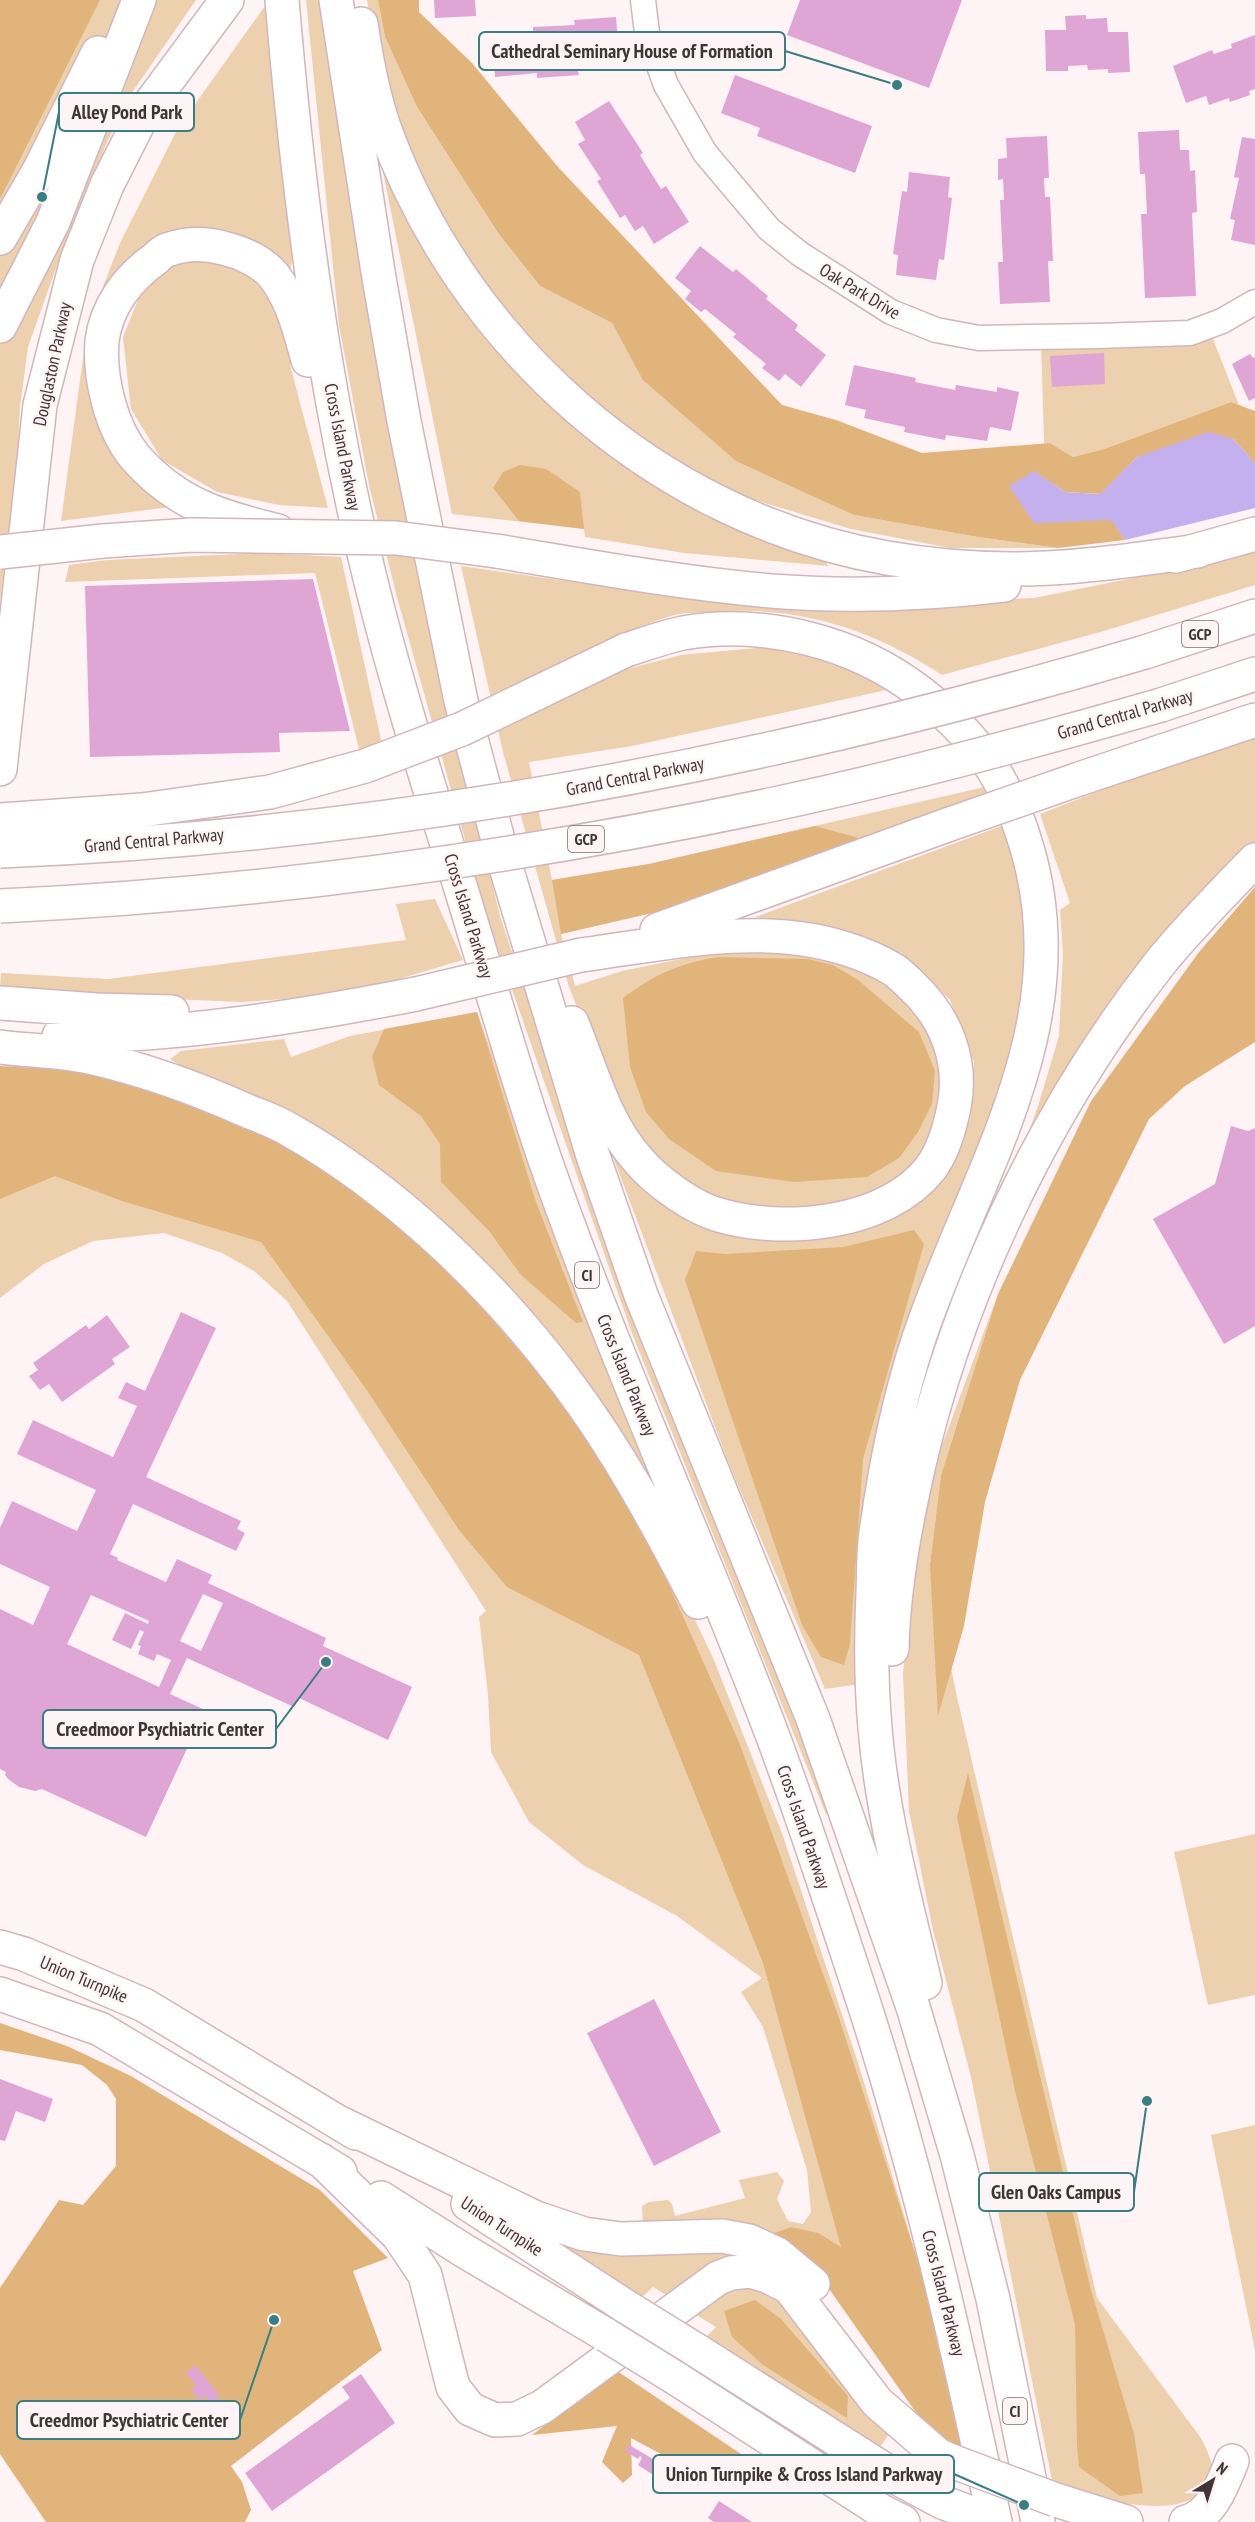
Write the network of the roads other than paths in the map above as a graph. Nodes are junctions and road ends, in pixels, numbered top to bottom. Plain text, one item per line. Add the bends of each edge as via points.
1 (125, 0) edge
2 (139, 0) edge
3 (227, 0) edge
4 (282, 0) edge
5 (336, 0) edge
6 (357, 0) edge
7 (643, 0) edge
8 (0, 238) edge
9 (1255, 302) edge
10 (0, 326) edge
11 (1255, 534) edge
12 (294, 535) junction
13 (1198, 551) junction
14 (0, 552) edge
15 (369, 575) junction
16 (1255, 616) edge
17 (1255, 674) edge
18 (1255, 720) edge
19 (0, 769) edge
20 (0, 820) edge
21 (0, 851) edge
22 (501, 851) junction
23 (1255, 860) edge
24 (0, 906) edge
25 (719, 924) junction
26 (0, 1003) edge
27 (99, 1035) junction
28 (0, 1036) edge
29 (0, 1047) edge
30 (820, 1872) junction
31 (0, 1947) edge
32 (920, 1960) junction
33 (0, 1994) edge
34 (338, 2121) junction
35 (321, 2160) junction
36 (993, 2299) junction
37 (946, 2459) junction
38 (1232, 2461) dead end
39 (1047, 2511) edge
40 (903, 2522) edge
41 (995, 2522) edge
42 (1126, 2522) edge
43 (1186, 2522) edge

1 - 8 main road via 40,169
2 - 10 main road via 52,222
3 - 19 main road, Douglaston Parkway via 144,112 107,185 77,260 40,405
4 - 15 main road, Cross Island Parkway / CI via 293,136 313,282 338,429
5 - 22 main road, CI via 404,421 461,701
6 - 13 main road via 364,48 384,126 416,201 453,267 498,329 548,382 606,432 665,473 742,513 814,541 886,558 972,568 1085,566
7 - 9 street, Oak Park Drive via 647,33 666,85 705,153 770,229 800,254 891,312 936,330 978,338 1096,336 1190,333
11 - 13 main road
12 - 13 main road, bridge via 396,538 681,581 773,591 844,593 971,589 1084,576
12 - 14 main road, bridge via 192,535
12 - 15 main road via 203,509 165,485 134,456 114,423 105,384 102,340 114,303 134,274 168,249 204,243 242,253 273,274 293,307
15 - 30 main road, Cross Island Parkway / CI via 443,832 543,1154 604,1320 772,1735
16 - 21 main road, Grand Central Parkway / GCP, bridge via 1016,690 760,752 625,779 497,801 272,830
17 - 24 main road, Grand Central Parkway / GCP, bridge via 1161,705 905,774 636,830 384,872 278,885
18 - 25 main road, bridge via 950,824
20 - 32 main road, bridge via 142,810 270,792 364,766 462,729 626,650 682,634 734,629 787,634 843,649 901,677 951,716 990,761 1017,813 1036,879 1043,955 1032,1038 1007,1117 919,1338 892,1442 876,1532 871,1636 875,1730 888,1822
22 - 25 main road via 616,1130 639,1162 673,1191 718,1215 765,1223 814,1222 857,1215 900,1196 930,1168 950,1129 957,1090 951,1043 930,1004 895,970 844,947
22 - 36 main road, CI via 586,1133 641,1295 813,1719 869,1876 954,2144
23 - 32 main road via 1161,963 1100,1048 1041,1145 992,1248 952,1347 918,1465 901,1546 892,1638 891,1731 896,1823
25 - 27 main road, bridge via 315,1014 227,1026
26 - 27 main road
27 - 28 main road
27 - 29 main road
27 - 30 main road via 154,1075 287,1128 346,1165 456,1257 511,1315 568,1384 661,1531 766,1743
30 - 41 main road, Cross Island Parkway / CI via 912,2165
31 - 34 main road, Union Turnpike via 144,2005
32 - 36 main road
33 - 35 main road via 100,2029
34 - 37 main road via 536,2218 584,2234 621,2239 722,2236 748,2241 777,2254 810,2280
34 - 41 main road, Union Turnpike, bridge via 899,2479 942,2502
35 - 37 main road via 398,2235 425,2275 453,2387 470,2409 495,2420 517,2419 542,2407 718,2278 750,2271 789,2287 877,2402
35 - 40 main road, bridge
36 - 39 main road, CI
37 - 39 main road, bridge
38 - 43 main road via 1211,2504 1194,2520
39 - 42 main road

